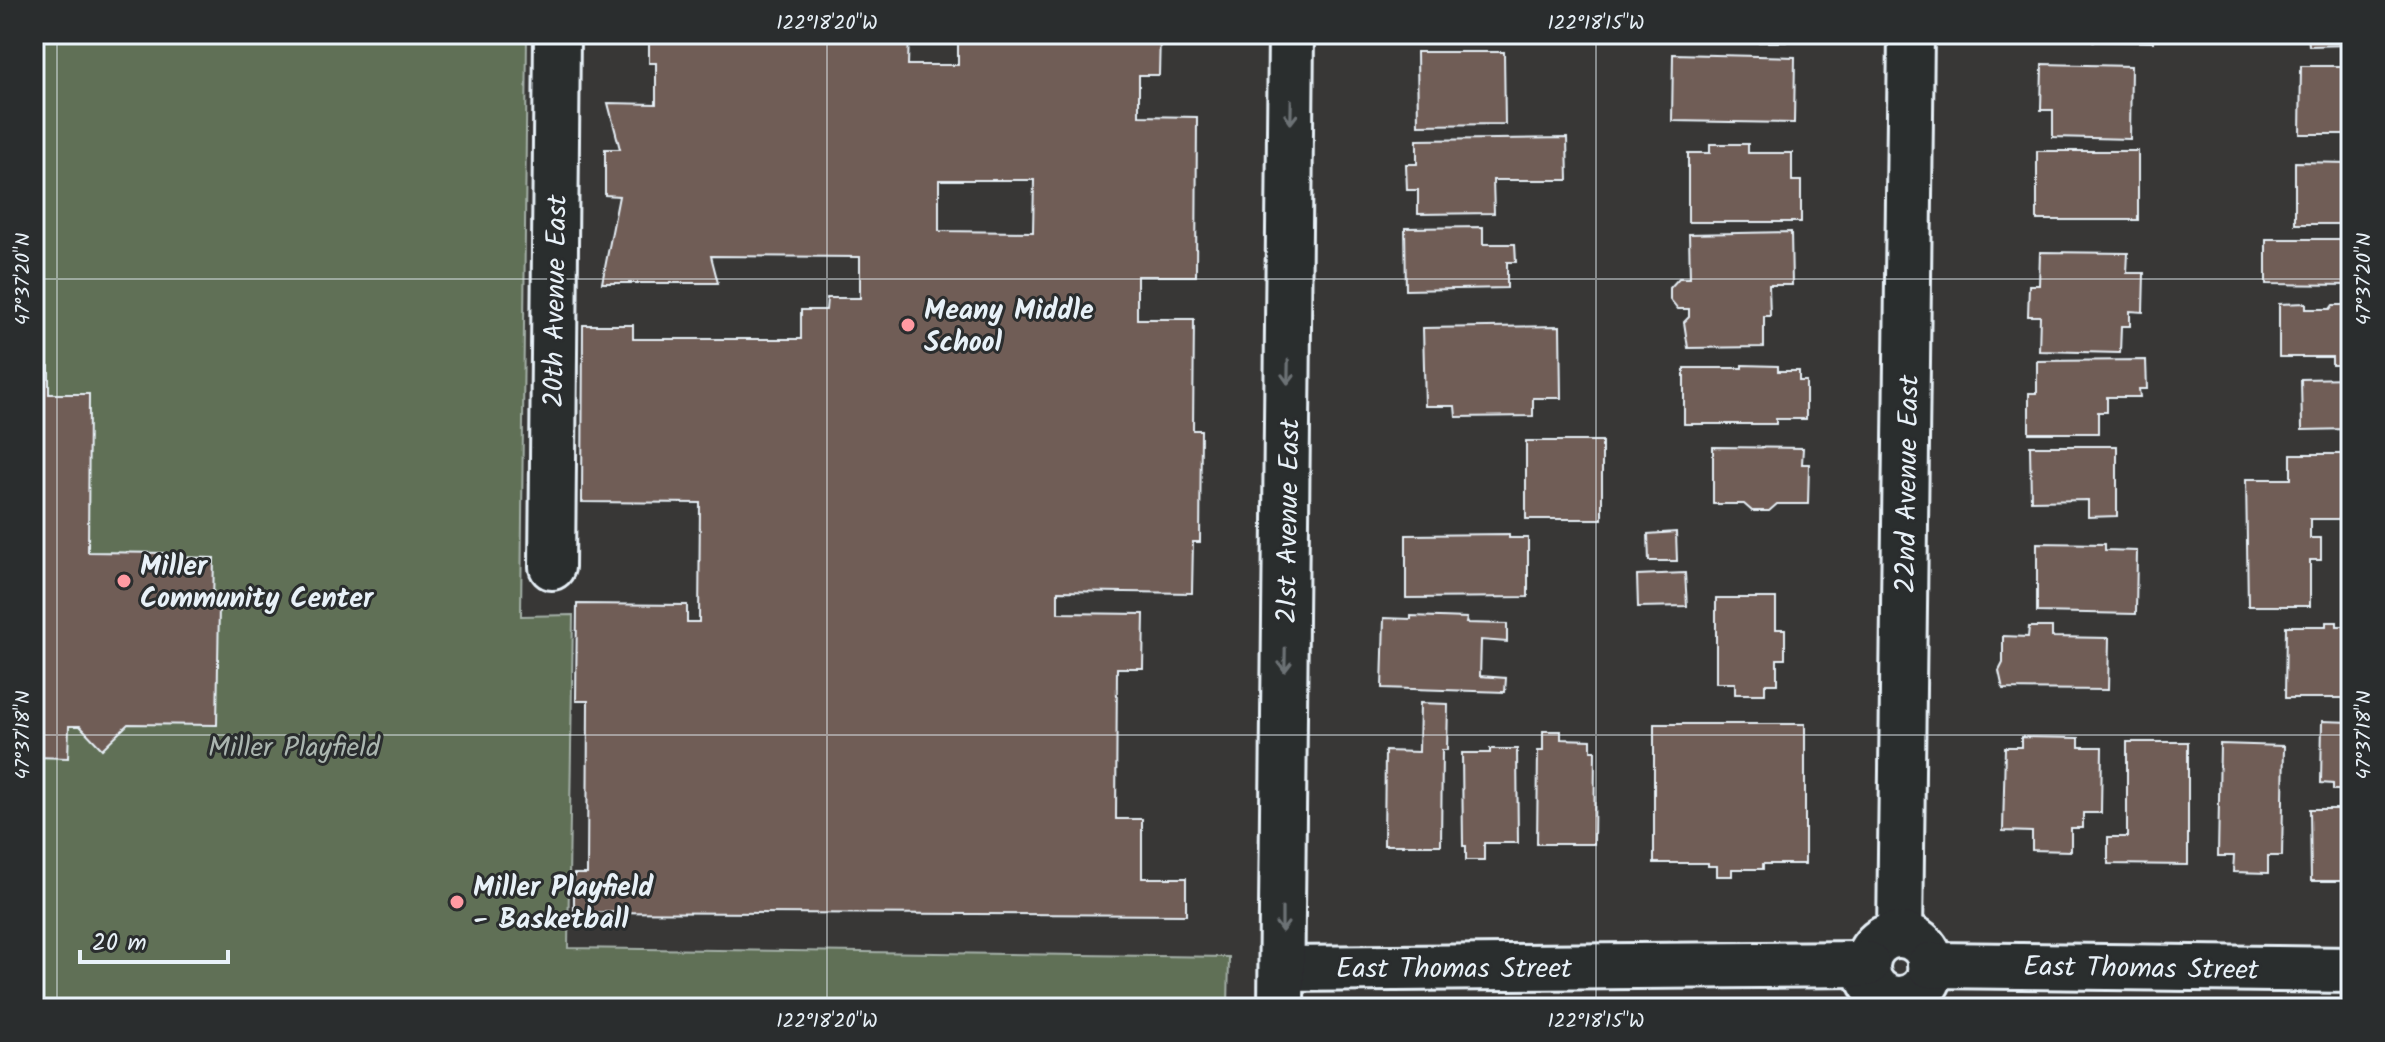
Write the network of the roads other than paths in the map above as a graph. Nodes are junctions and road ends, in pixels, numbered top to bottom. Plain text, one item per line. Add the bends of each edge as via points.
1 (557, 34) edge
2 (1291, 34) edge
3 (1911, 34) edge
4 (552, 567) dead end
5 (1900, 935) junction
6 (1867, 964) junction
7 (1930, 965) junction
8 (2351, 970) edge
9 (1281, 988) edge
10 (1899, 1003) edge

1 - 4 street, 20th Avenue East
2 -> 9 street, 21st Avenue East
3 - 5 street, 22nd Avenue East
5 - 6 street via 1877,943
5 - 7 street via 1925,948
6 - 9 street, East Thomas Street
6 - 10 street via 1876,989
7 - 8 street, East Thomas Street
7 - 10 street via 1922,988

